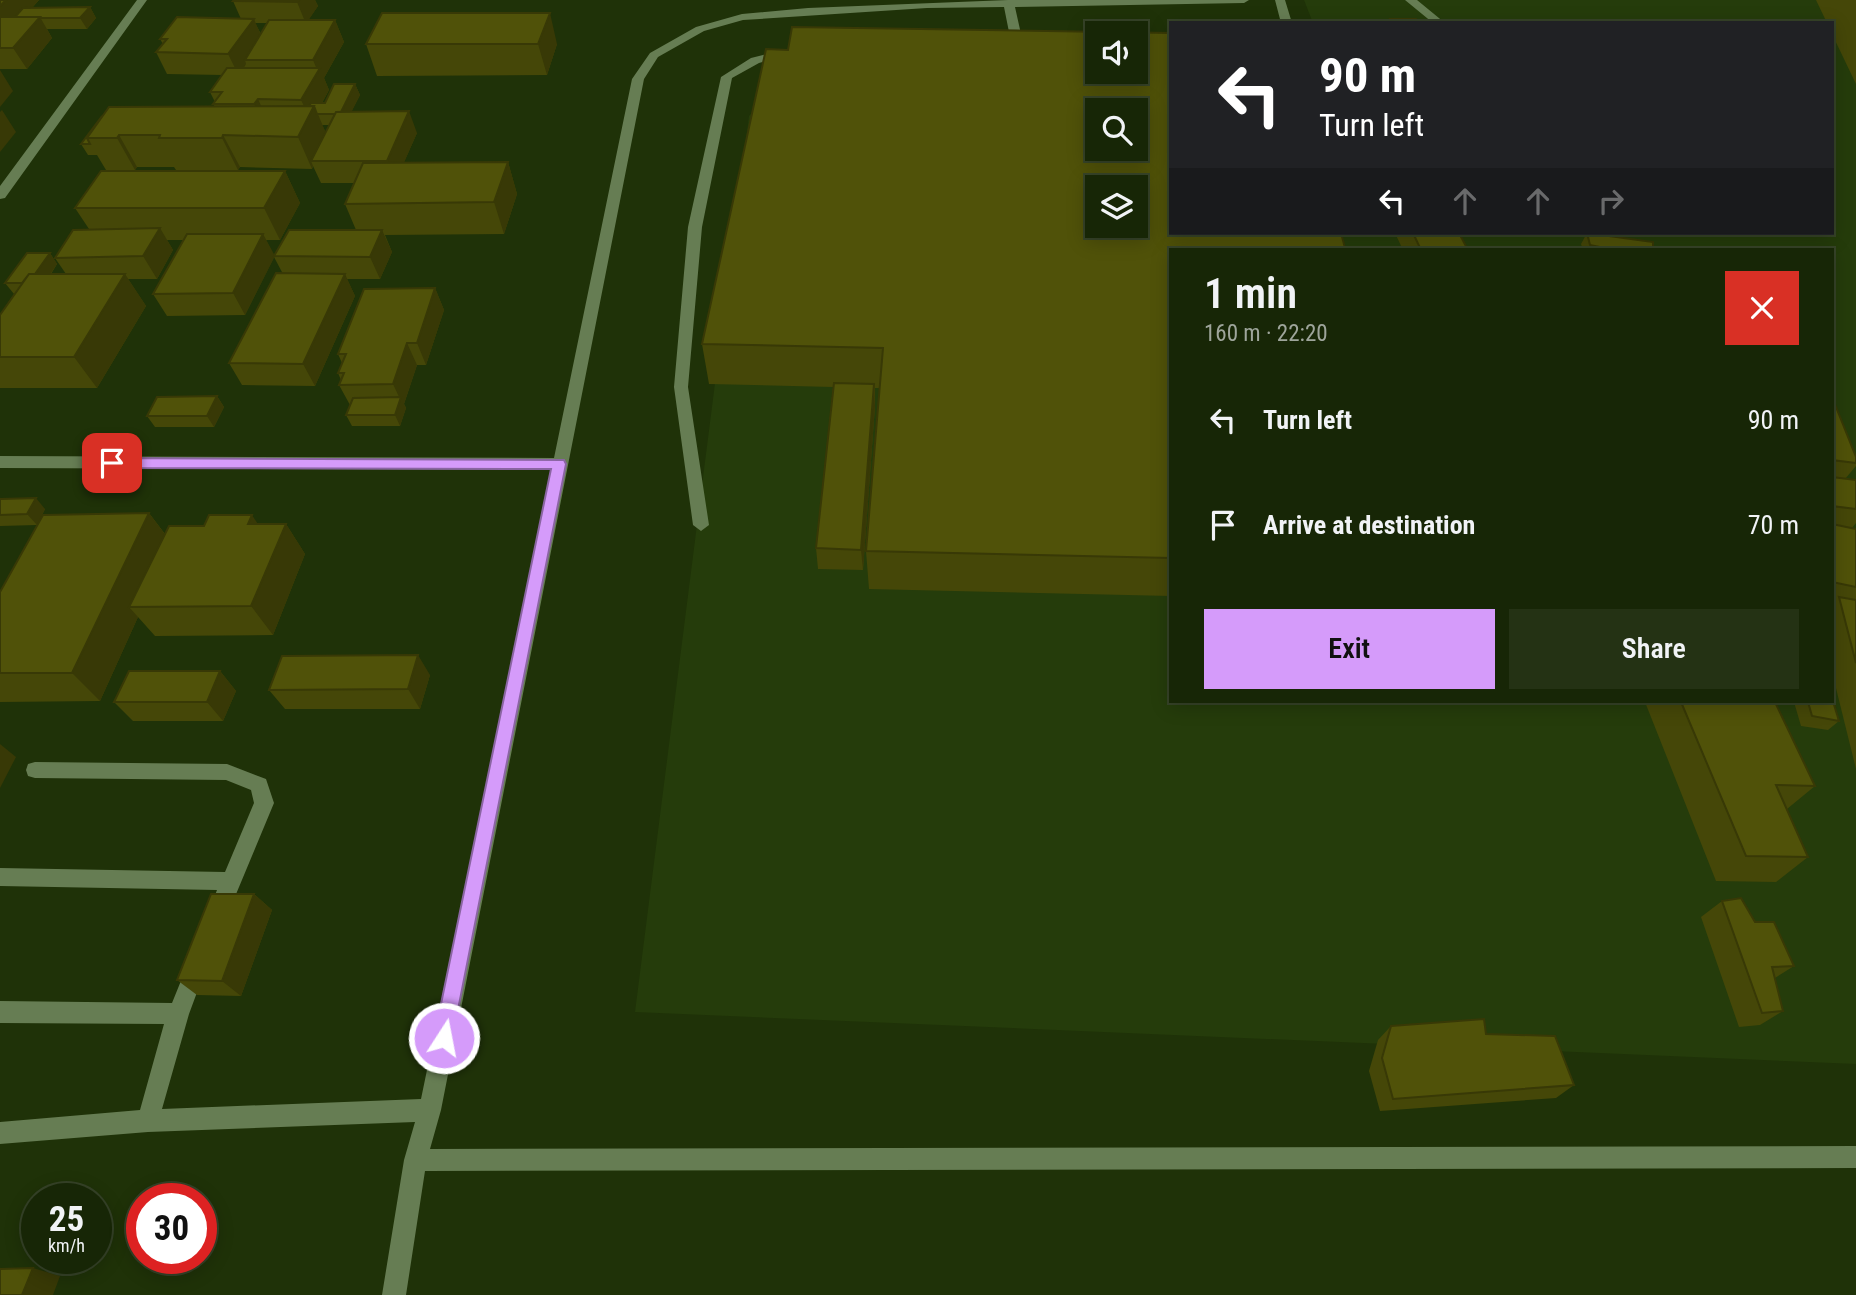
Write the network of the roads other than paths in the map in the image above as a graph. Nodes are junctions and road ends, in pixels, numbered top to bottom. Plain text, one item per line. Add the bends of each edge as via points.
1 (142, 0) edge
2 (1242, 0) edge
3 (1280, 0) edge
4 (1410, 0) edge
5 (1009, 3) junction
6 (1286, 21) edge
7 (1437, 21) edge
8 (795, 50) edge
9 (1019, 52) edge
10 (0, 195) edge
11 (0, 463) edge
12 (559, 464) junction
13 (701, 524) dead end
14 (35, 770) dead end
15 (0, 877) edge
16 (231, 881) junction
17 (212, 929) edge
18 (202, 954) edge
19 (0, 1012) edge
20 (178, 1014) junction
21 (429, 1110) junction
22 (148, 1121) junction
23 (0, 1133) edge
24 (1856, 1157) edge
25 (415, 1160) junction
26 (394, 1295) edge

1 - 10 street
2 - 5 street
3 - 6 street
4 - 7 street
5 - 9 street
5 - 12 street via 742,17 700,29 654,55 638,79
8 - 13 street via 771,54 727,78 695,227 681,387
11 - 12 street
12 - 21 street
14 - 16 street via 227,772 259,785 264,803
15 - 16 street
16 - 17 street
18 - 20 street
19 - 20 street
20 - 22 street
21 - 22 street
21 - 25 street
22 - 23 street
24 - 25 street
25 - 26 street

